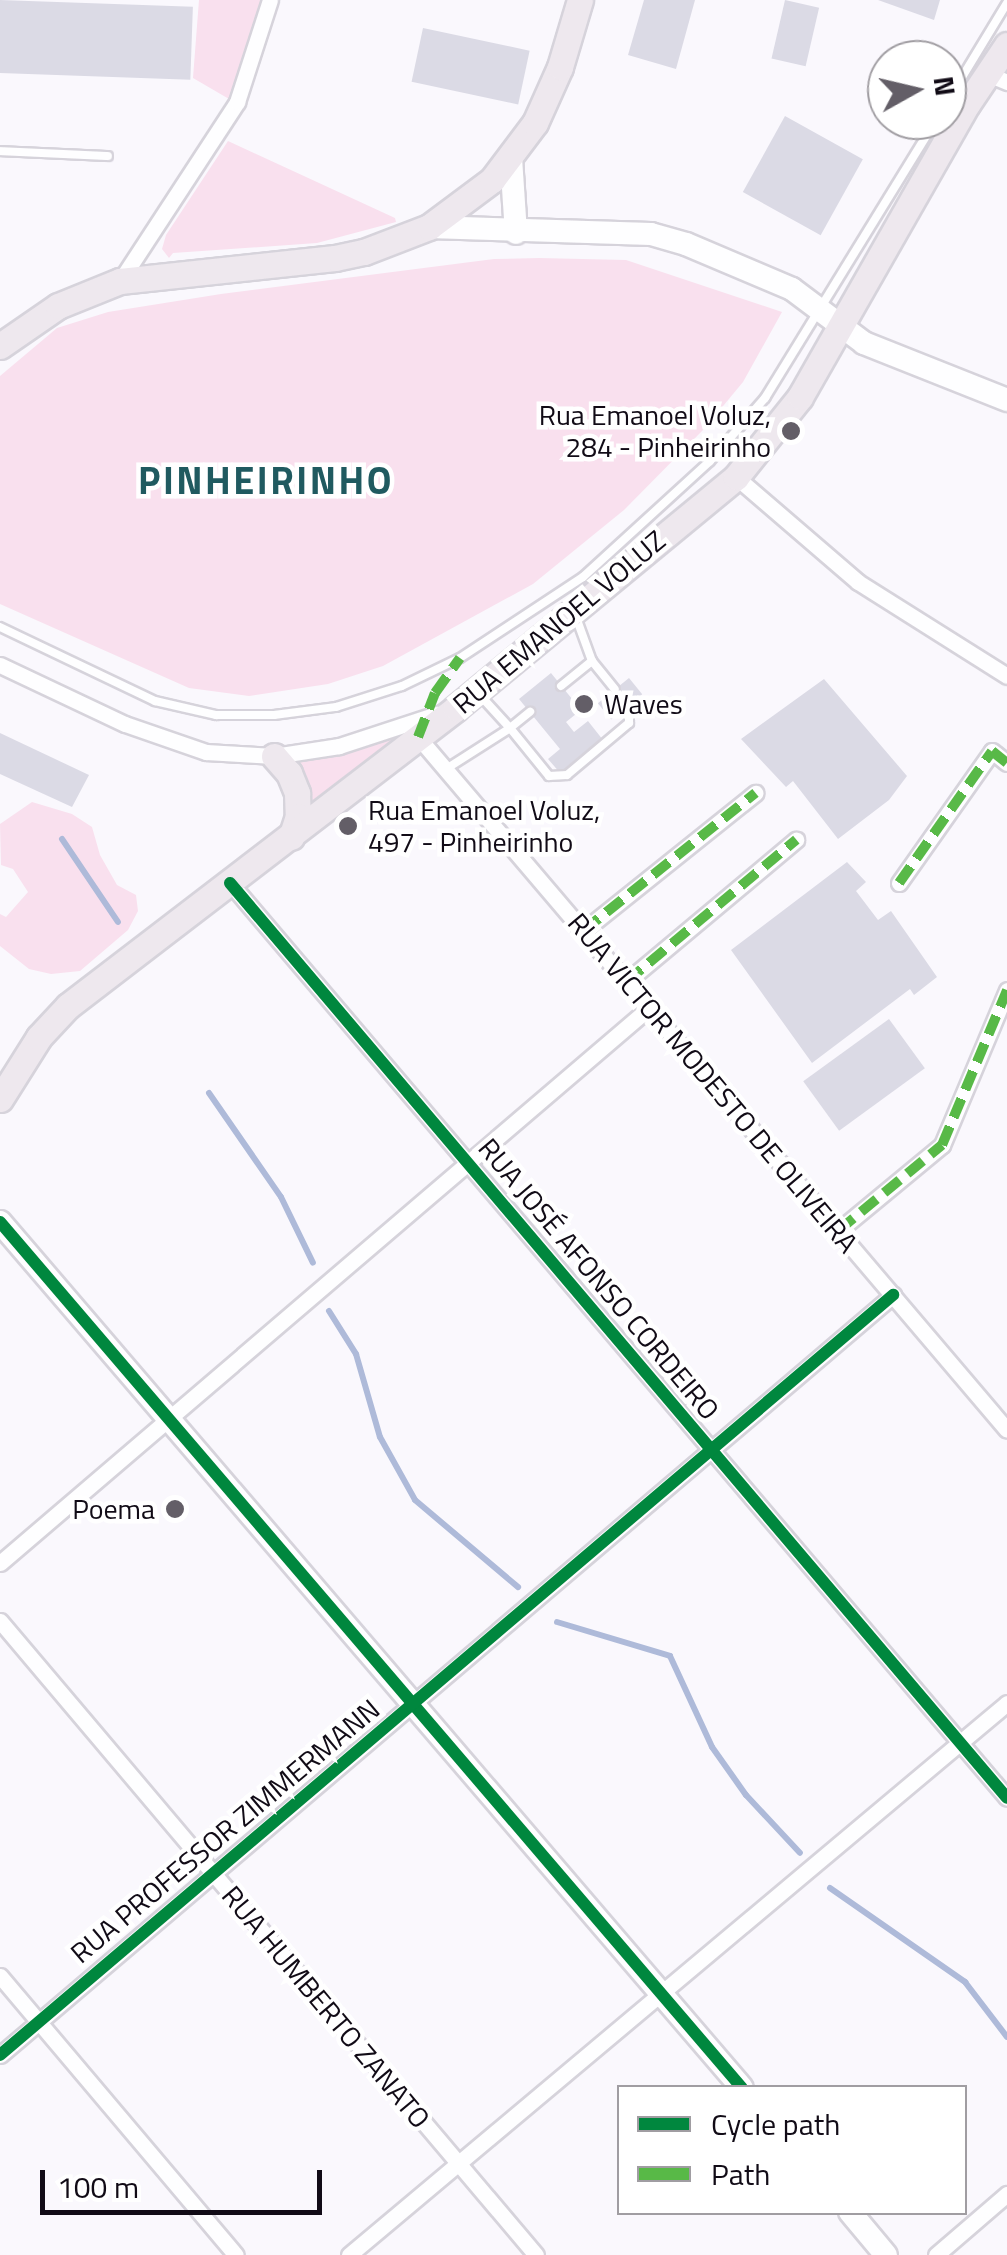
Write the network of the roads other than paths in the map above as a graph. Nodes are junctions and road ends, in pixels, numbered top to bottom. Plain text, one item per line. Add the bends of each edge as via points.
1 (270, 0) edge
2 (580, 0) edge
3 (1007, 3) edge
4 (1007, 45) edge
5 (967, 69) edge
6 (998, 78) edge
7 (924, 140) edge
8 (0, 151) edge
9 (108, 156) dead end
10 (511, 158) junction
11 (429, 227) junction
12 (516, 233) junction
13 (120, 281) junction
14 (820, 311) junction
15 (842, 328) junction
16 (0, 346) edge
17 (1007, 400) edge
18 (736, 477) junction
19 (574, 609) junction
20 (0, 627) edge
21 (592, 661) junction
22 (0, 665) edge
23 (1007, 676) edge
24 (561, 686) dead end
25 (615, 690) dead end
26 (466, 699) junction
27 (629, 706) dead end
28 (530, 712) dead end
29 (510, 728) junction
30 (418, 737) junction
31 (274, 756) junction
32 (1007, 763) edge
33 (446, 770) junction
34 (755, 793) dead end
35 (291, 838) junction
36 (796, 840) dead end
37 (230, 883) junction
38 (898, 883) dead end
39 (583, 931) junction
40 (626, 982) junction
41 (1007, 990) edge
42 (649, 1008) junction
43 (0, 1099) edge
44 (468, 1163) junction
45 (0, 1222) edge
46 (838, 1231) junction
47 (892, 1295) junction
48 (169, 1419) junction
49 (1007, 1430) edge
50 (711, 1450) junction
51 (0, 1564) edge
52 (0, 1621) edge
53 (413, 1703) junction
54 (1007, 1703) edge
55 (960, 1743) junction
56 (1007, 1798) edge
57 (214, 1874) junction
58 (0, 1976) edge
59 (662, 1993) junction
60 (39, 2022) junction
61 (0, 2055) edge
62 (739, 2085) edge
63 (459, 2163) junction
64 (1007, 2194) edge
65 (853, 2215) edge
66 (236, 2255) edge
67 (349, 2255) edge
68 (536, 2255) edge
69 (886, 2255) edge
70 (936, 2255) edge

1 - 13 street via 237,102
2 - 10 main road via 549,95
3 - 5 lane
4 - 6 main road, RUA EMANOEL VOLUZ
6 - 15 main road, RUA EMANOEL VOLUZ
7 - 14 lane
8 - 9 lane
10 - 11 main road
10 - 12 street
11 - 12 street
11 - 13 main road via 335,258
12 - 14 street via 651,234 757,270
13 - 16 main road via 58,306
14 - 15 street
14 - 20 lane via 765,398 721,448 584,577 500,636 402,686 336,708 216,715 154,701
15 - 17 street
15 - 18 main road, RUA EMANOEL VOLUZ via 800,397
18 - 19 main road, RUA EMANOEL VOLUZ
18 - 23 street via 858,582
19 - 21 lane
19 - 26 main road, RUA EMANOEL VOLUZ
21 - 24 lane
21 - 25 lane
22 - 31 street via 165,741 206,752
26 - 29 lane
26 - 30 main road, RUA EMANOEL VOLUZ
26 - 31 street via 338,746
27 - 29 lane via 630,723 558,777 549,776
28 - 29 lane
29 - 33 lane
30 - 33 street, RUA VICTOR MODESTO DE OLIVEIRA
30 - 35 main road, RUA EMANOEL VOLUZ
31 - 35 main road via 298,794
32 - 38 street via 992,751
33 - 39 street, RUA VICTOR MODESTO DE OLIVEIRA
34 - 39 street
35 - 37 main road, RUA EMANOEL VOLUZ
36 - 40 street
37 - 43 main road, RUA EMANOEL VOLUZ via 68,1006 39,1037
37 - 44 street, RUA JOSÉ AFONSO CORDEIRO
39 - 40 street, RUA VICTOR MODESTO DE OLIVEIRA
40 - 42 street, RUA VICTOR MODESTO DE OLIVEIRA
41 - 46 street via 942,1145
42 - 44 street
42 - 46 street, RUA VICTOR MODESTO DE OLIVEIRA
44 - 48 street
44 - 50 street, RUA JOSÉ AFONSO CORDEIRO
45 - 48 street
46 - 47 street, RUA VICTOR MODESTO DE OLIVEIRA
47 - 49 street, RUA VICTOR MODESTO DE OLIVEIRA
47 - 50 street, RUA PROFESSOR ZIMMERMANN
48 - 51 street
48 - 53 street
50 - 53 street, RUA PROFESSOR ZIMMERMANN
50 - 55 street, RUA JOSÉ AFONSO CORDEIRO
52 - 57 street, RUA HUMBERTO ZANATO
53 - 57 street, RUA PROFESSOR ZIMMERMANN
53 - 59 street
54 - 55 street
55 - 56 street, RUA JOSÉ AFONSO CORDEIRO
55 - 59 street
57 - 60 street, RUA PROFESSOR ZIMMERMANN
57 - 63 street, RUA HUMBERTO ZANATO
58 - 60 street
59 - 62 street
59 - 63 street
60 - 61 street, RUA PROFESSOR ZIMMERMANN
60 - 66 street
63 - 67 street
63 - 68 street, RUA HUMBERTO ZANATO
64 - 70 street
65 - 69 street

